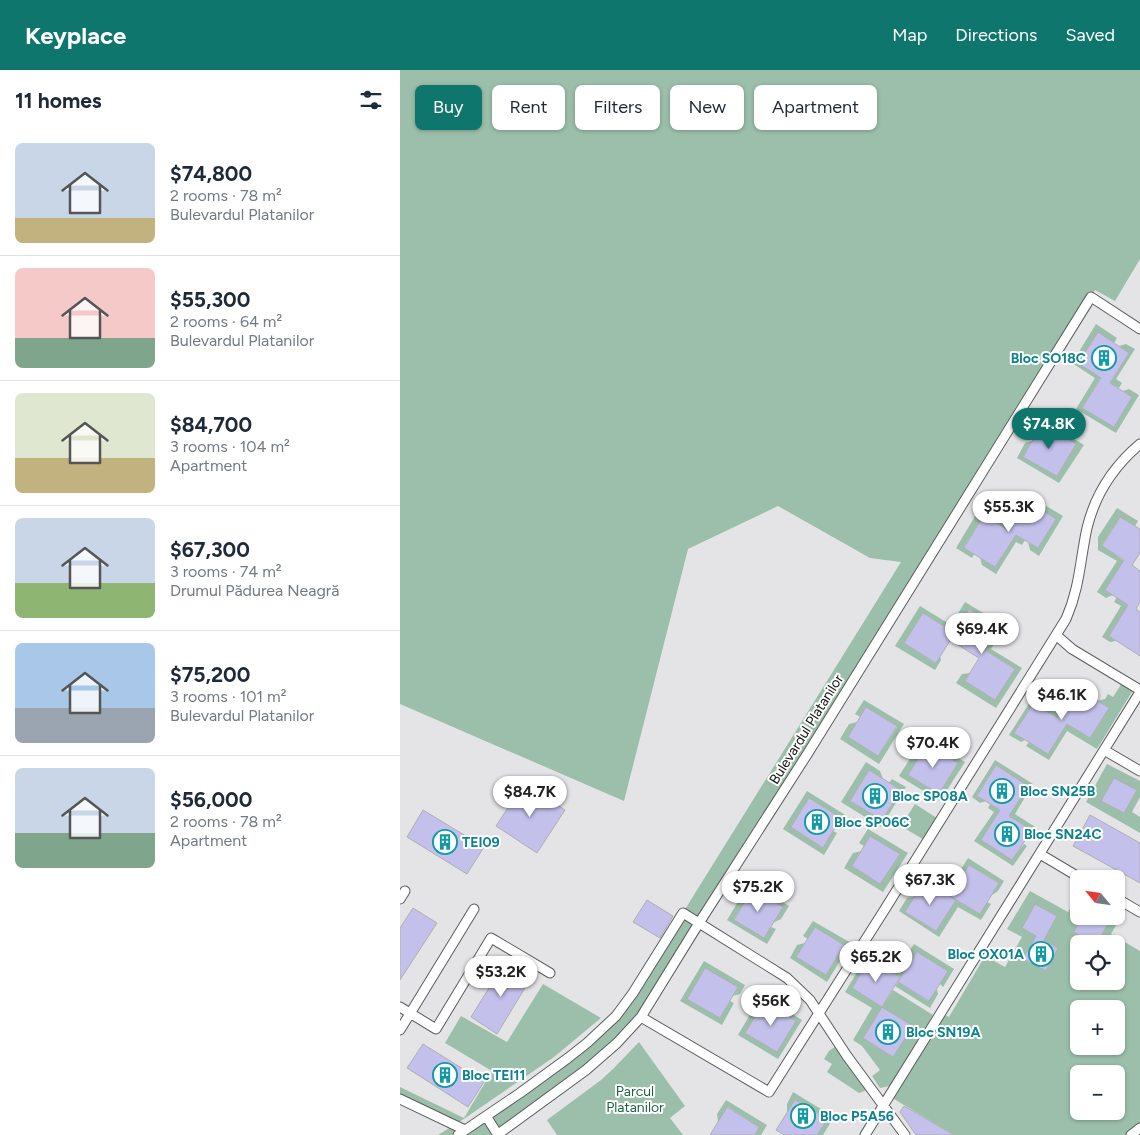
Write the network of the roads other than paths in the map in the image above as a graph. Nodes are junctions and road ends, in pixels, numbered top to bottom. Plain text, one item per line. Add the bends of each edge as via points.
1 (1140, 329) edge
2 (1140, 444) edge
3 (1056, 635) junction
4 (1140, 691) edge
5 (1104, 750) junction
6 (1140, 771) edge
7 (1040, 854) junction
8 (1070, 872) edge
9 (1125, 903) edge
10 (474, 909) dead end
11 (1140, 912) edge
12 (699, 923) junction
13 (550, 973) dead end
14 (400, 1007) edge
15 (410, 1013) junction
16 (818, 1014) junction
17 (641, 1017) junction
18 (400, 1030) edge
19 (400, 1099) edge
20 (884, 1105) junction
21 (486, 1116) junction
22 (1140, 1128) edge
23 (462, 1133) edge
24 (497, 1135) edge
25 (865, 1135) edge
26 (905, 1135) edge
27 (1131, 1135) edge

1 - 12 street, Bulevardul Platanilor via 1091,297
2 - 3 street via 1115,470 1098,497 1087,529 1073,602
3 - 4 street via 1072,650
3 - 16 street
4 - 5 street
5 - 6 street
5 - 7 street
7 - 8 street
7 - 20 street
9 - 11 street
10 - 15 street
12 - 16 street via 787,978 810,1000
12 - 17 street, Bulevardul Platanilor
12 - 21 street via 683,913 616,1016 568,1058
13 - 15 street via 491,938 436,1028
14 - 15 street
15 - 18 street
16 - 17 street via 769,1092
16 - 20 street
17 - 24 street, Bulevardul Platanilor via 617,1044 586,1070
19 - 23 street
20 - 25 street
20 - 26 street
21 - 23 street
21 - 24 street, Bulevardul Platanilor
22 - 27 street

